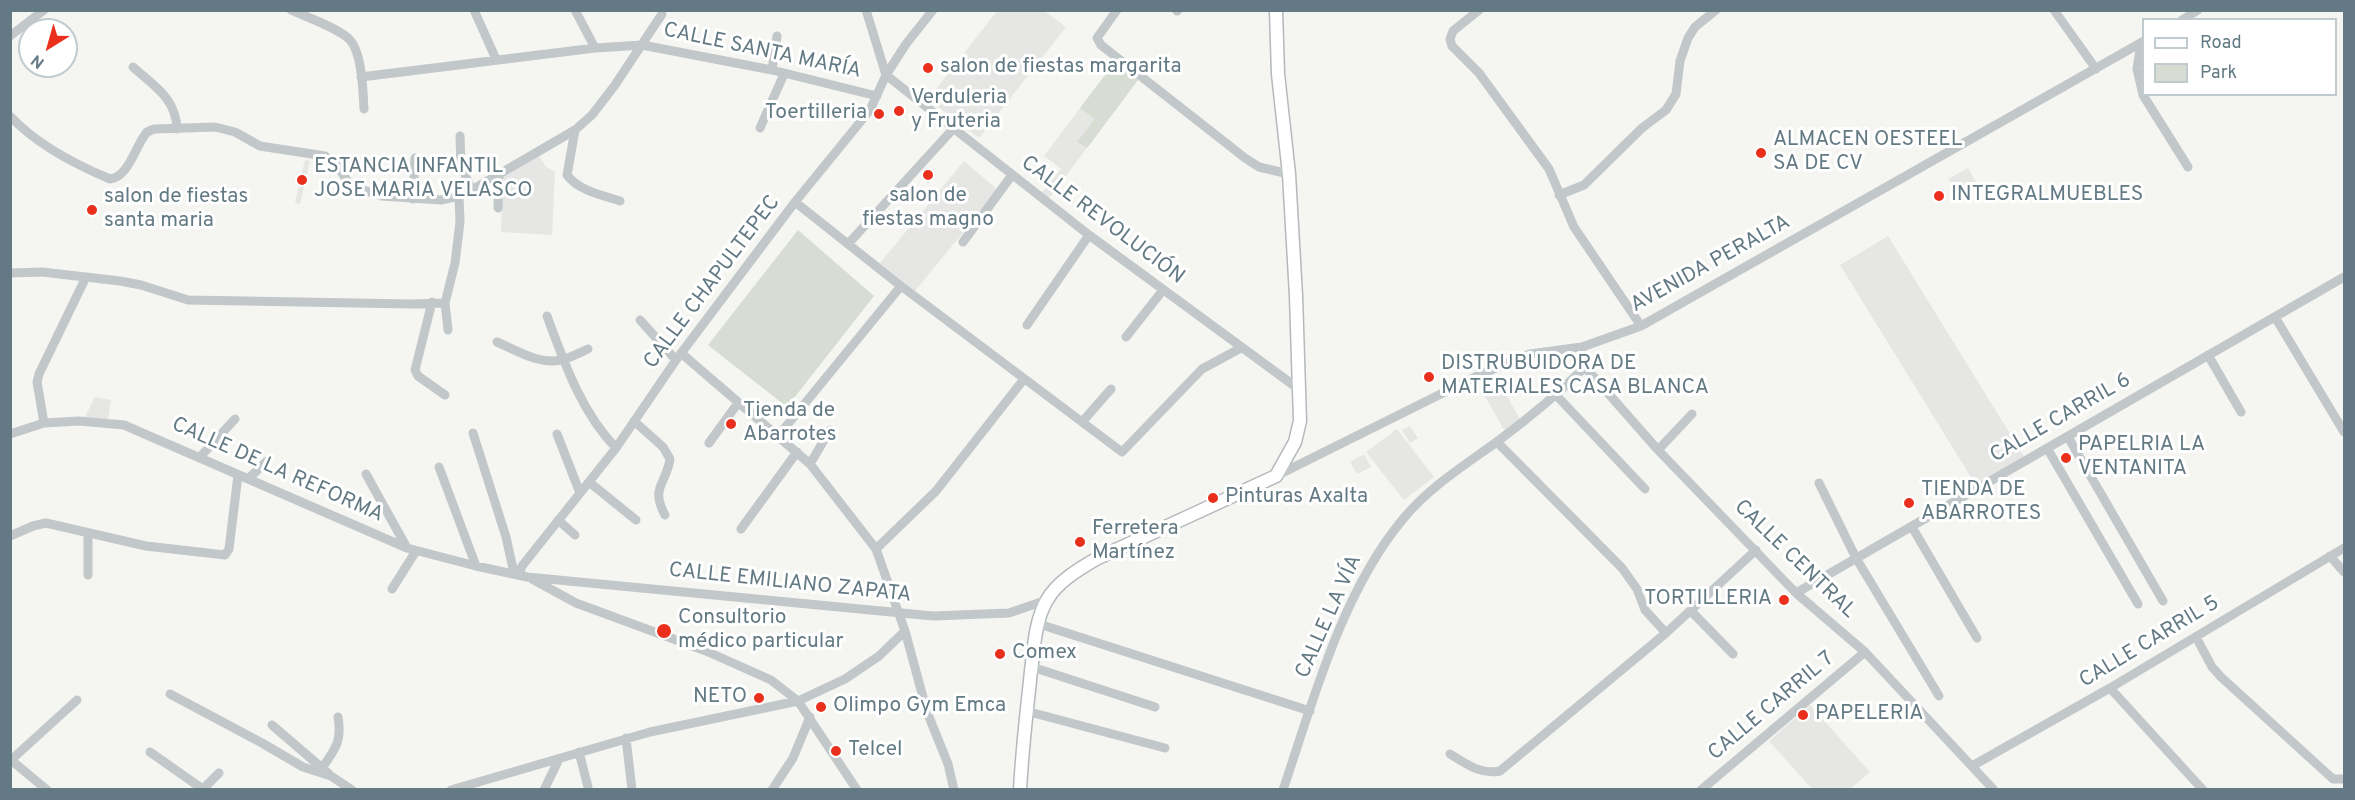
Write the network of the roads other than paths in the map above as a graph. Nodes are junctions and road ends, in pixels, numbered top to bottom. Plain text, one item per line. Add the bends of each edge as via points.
1 (44, 10) edge
2 (291, 10) edge
3 (474, 10) edge
4 (575, 10) edge
5 (866, 10) edge
6 (933, 10) edge
7 (1117, 10) edge
8 (1276, 10) edge
9 (1479, 10) edge
10 (1716, 10) edge
11 (2054, 10) edge
12 (2198, 10) edge
13 (662, 14) dead end
14 (2185, 18) edge
15 (10, 36) edge
16 (777, 36) dead end
17 (2142, 42) edge
18 (642, 45) junction
19 (595, 48) junction
20 (496, 59) junction
21 (133, 67) dead end
22 (2096, 69) junction
23 (772, 70) junction
24 (784, 74) junction
25 (886, 75) junction
26 (361, 77) junction
27 (2142, 91) edge
28 (877, 96) junction
29 (2144, 96) edge
30 (364, 109) dead end
31 (10, 116) edge
32 (760, 128) dead end
33 (177, 129) junction
34 (953, 129) junction
35 (575, 130) junction
36 (460, 136) dead end
37 (415, 158) dead end
38 (2188, 167) dead end
39 (499, 173) junction
40 (1289, 174) junction
41 (1012, 175) junction
42 (472, 190) junction
43 (1559, 195) junction
44 (459, 196) junction
45 (413, 199) junction
46 (620, 201) dead end
47 (795, 202) junction
48 (498, 208) dead end
49 (1089, 235) junction
50 (963, 242) dead end
51 (848, 244) junction
52 (10, 273) edge
53 (86, 277) junction
54 (2344, 277) edge
55 (901, 286) junction
56 (1163, 290) junction
57 (432, 302) junction
58 (445, 303) junction
59 (547, 316) dead end
60 (2275, 317) junction
61 (640, 320) dead end
62 (1027, 325) dead end
63 (1641, 326) junction
64 (448, 330) dead end
65 (1126, 337) dead end
66 (497, 342) dead end
67 (1582, 347) junction
68 (1241, 348) junction
69 (588, 349) dead end
70 (2208, 355) junction
71 (678, 357) junction
72 (563, 360) junction
73 (1585, 367) junction
74 (1024, 379) junction
75 (1111, 389) dead end
76 (1300, 390) junction
77 (1556, 394) junction
78 (445, 395) dead end
79 (738, 403) junction
80 (2241, 412) dead end
81 (1692, 414) dead end
82 (235, 419) dead end
83 (634, 422) junction
84 (1083, 422) junction
85 (44, 423) junction
86 (830, 430) dead end
87 (2344, 432) edge
88 (474, 433) dead end
89 (10, 434) edge
90 (556, 434) dead end
91 (779, 435) junction
92 (2068, 437) junction
93 (1497, 442) junction
94 (709, 443) dead end
95 (616, 448) junction
96 (2047, 448) junction
97 (1658, 450) junction
98 (797, 452) junction
99 (199, 458) junction
100 (267, 461) dead end
101 (810, 464) junction
102 (439, 467) dead end
103 (366, 474) dead end
104 (1276, 476) junction
105 (243, 477) junction
106 (589, 482) junction
107 (1819, 483) dead end
108 (1645, 489) dead end
109 (580, 493) junction
110 (664, 515) dead end
111 (558, 520) junction
112 (636, 520) dead end
113 (1912, 527) junction
114 (741, 529) dead end
115 (88, 533) junction
116 (10, 536) edge
117 (575, 536) dead end
118 (2344, 548) edge
119 (876, 549) junction
120 (412, 550) junction
121 (1756, 550) junction
122 (2330, 556) junction
123 (1856, 558) junction
124 (476, 566) junction
125 (2344, 572) edge
126 (88, 575) dead end
127 (520, 575) junction
128 (392, 589) dead end
129 (1796, 593) junction
130 (1047, 600) junction
131 (2163, 601) dead end
132 (2138, 604) dead end
133 (1691, 611) junction
134 (897, 614) junction
135 (1039, 624) junction
136 (905, 631) junction
137 (1666, 633) junction
138 (1977, 638) dead end
139 (2196, 638) junction
140 (1865, 652) junction
141 (1733, 654) dead end
142 (1032, 667) junction
143 (2110, 688) junction
144 (170, 694) dead end
145 (1939, 696) dead end
146 (77, 700) dead end
147 (798, 701) junction
148 (1155, 707) dead end
149 (1026, 711) junction
150 (1310, 711) junction
151 (338, 717) dead end
152 (810, 717) junction
153 (272, 725) dead end
154 (626, 738) junction
155 (1165, 748) dead end
156 (150, 752) dead end
157 (579, 752) junction
158 (1450, 754) dead end
159 (559, 759) junction
160 (11, 760) edge
161 (1972, 766) junction
162 (322, 768) junction
163 (219, 773) dead end
164 (331, 776) junction
165 (2344, 779) edge
166 (588, 787) dead end
167 (47, 789) edge
168 (203, 789) edge
169 (352, 789) edge
170 (451, 789) edge
171 (544, 789) edge
172 (632, 789) edge
173 (772, 789) edge
174 (858, 789) edge
175 (954, 789) edge
176 (1020, 789) edge
177 (1284, 789) edge
178 (1701, 789) edge
179 (1994, 789) edge
180 (2203, 789) edge

1 - 15 street
2 - 26 street via 349,39 356,51
3 - 20 street
4 - 19 street
5 - 25 street
6 - 25 street, CALLE CHAPULTEPEC
7 - 40 street via 1097,38 1101,45 1245,158 1259,167
8 - 40 main road via 1278,74
9 - 43 street via 1453,31 1452,46 1479,73 1550,169
10 - 43 street via 1688,38 1680,61 1676,94 1666,110 1584,185
11 - 22 street
12 - 14 street
13 - 18 street
16 - 23 street
17 - 22 street, AVENIDA PERALTA
17 - 27 street via 2137,69
18 - 19 street
18 - 23 street, CALLE SANTA MARÍA
18 - 35 street, CALLE SANTA MARÍA via 602,103
19 - 20 street
20 - 26 street
21 - 33 street via 173,106
22 - 63 street, AVENIDA PERALTA
23 - 24 street, CALLE SANTA MARÍA
24 - 28 street, CALLE SANTA MARÍA
24 - 32 street
25 - 28 street, CALLE CHAPULTEPEC
25 - 34 street, CALLE REVOLUCIÓN
26 - 30 street
28 - 47 street, CALLE CHAPULTEPEC via 870,110
29 - 38 street
31 - 33 street, CALLE SANTA MARÍA via 49,148 110,179 119,177 147,132
33 - 45 street, CALLE SANTA MARÍA via 225,129 260,146 325,156 351,186 382,196
34 - 41 street, CALLE REVOLUCIÓN
34 - 51 street
35 - 39 street, CALLE SANTA MARÍA
35 - 46 street via 567,175 583,188
36 - 42 street via 461,166
37 - 45 street
39 - 42 street, CALLE SANTA MARÍA
39 - 48 street
40 - 76 main road
41 - 49 street, CALLE REVOLUCIÓN
41 - 50 street
42 - 44 street, CALLE SANTA MARÍA
43 - 63 street via 1574,227
44 - 45 street, CALLE SANTA MARÍA
44 - 58 street via 455,263
47 - 51 street
47 - 71 street, CALLE CHAPULTEPEC
49 - 56 street, CALLE REVOLUCIÓN
49 - 62 street
51 - 55 street
52 - 53 street
53 - 57 street via 141,285 188,300
53 - 85 street via 39,374
54 - 60 street, CALLE CARRIL 6
55 - 74 street
55 - 91 street
56 - 65 street
56 - 68 street, CALLE REVOLUCIÓN
57 - 58 street
57 - 78 street via 415,370
58 - 64 street
59 - 72 street
60 - 70 street, CALLE CARRIL 6
60 - 87 street
61 - 71 street
63 - 67 street, AVENIDA PERALTA
66 - 72 street via 538,360
67 - 73 street
67 - 104 street, AVENIDA PERALTA via 1536,353 1479,375
68 - 76 street, CALLE REVOLUCIÓN
68 - 84 street via 1202,369 1123,452
69 - 72 street
70 - 80 street
70 - 92 street, CALLE CARRIL 6
71 - 79 street
71 - 83 street, CALLE CHAPULTEPEC
72 - 95 street via 587,410
73 - 77 street, CALLE LA VÍA
73 - 97 street, CALLE CENTRAL
74 - 84 street
74 - 119 street via 936,491
75 - 84 street
76 - 104 main road via 1299,430
77 - 93 street, CALLE LA VÍA
77 - 108 street
79 - 91 street
79 - 94 street
81 - 97 street
82 - 99 street
83 - 95 street, CALLE CHAPULTEPEC
83 - 110 street via 663,447 670,459 657,494
85 - 89 street, CALLE DE LA REFORMA
85 - 99 street, CALLE DE LA REFORMA via 124,425
86 - 101 street
88 - 127 street
90 - 109 street
91 - 98 street
92 - 96 street, CALLE CARRIL 6
92 - 131 street
93 - 137 street via 1622,568 1637,589 1645,610
93 - 150 street, CALLE LA VÍA via 1433,489 1403,518 1354,597
95 - 106 street, CALLE CHAPULTEPEC
96 - 113 street, CALLE CARRIL 6
96 - 132 street
97 - 121 street, CALLE CENTRAL
98 - 101 street
98 - 114 street
99 - 105 street, CALLE DE LA REFORMA
100 - 105 street
101 - 119 street
102 - 124 street
103 - 120 street
104 - 130 main road via 1096,560 1073,574
105 - 115 street via 225,555 146,546
105 - 120 street, CALLE DE LA REFORMA
106 - 109 street, CALLE CHAPULTEPEC
106 - 112 street
107 - 123 street
109 - 111 street, CALLE CHAPULTEPEC
111 - 117 street
111 - 127 street, CALLE CHAPULTEPEC via 522,566
113 - 123 street, CALLE CARRIL 6
113 - 138 street
115 - 116 street via 46,523
115 - 126 street
118 - 122 street, CALLE CARRIL 5
119 - 134 street
120 - 124 street, CALLE DE LA REFORMA
120 - 128 street
121 - 129 street, CALLE CENTRAL
121 - 133 street
122 - 125 street
122 - 139 street, CALLE CARRIL 5
123 - 129 street, CALLE CARRIL 6
123 - 145 street
124 - 127 street, CALLE DE LA REFORMA
127 - 134 street, CALLE EMILIANO ZAPATA
127 - 147 street via 576,603 760,675
129 - 140 street, CALLE CENTRAL
130 - 134 street, CALLE EMILIANO ZAPATA via 986,616
130 - 135 main road
133 - 137 street
133 - 141 street
134 - 136 street
135 - 142 main road
135 - 150 street
136 - 147 street via 879,656 845,679
136 - 175 street
137 - 158 street via 1500,771 1476,769
139 - 143 street, CALLE CARRIL 5
139 - 165 street via 2212,667 2235,691 2332,779
140 - 161 street, CALLE CENTRAL
140 - 178 street, CALLE CARRIL 7
142 - 148 street
142 - 149 main road
143 - 161 street, CALLE CARRIL 5
143 - 180 street
144 - 164 street via 303,767
146 - 160 street
147 - 152 street
147 - 154 street
149 - 155 street
149 - 176 main road
150 - 177 street, CALLE LA VÍA
151 - 162 street via 339,740
152 - 173 street via 793,758
152 - 174 street
153 - 162 street
154 - 157 street
154 - 172 street
156 - 168 street
157 - 159 street
157 - 166 street
159 - 170 street
159 - 171 street
160 - 167 street
161 - 179 street, CALLE CENTRAL
162 - 164 street
163 - 168 street
164 - 169 street

